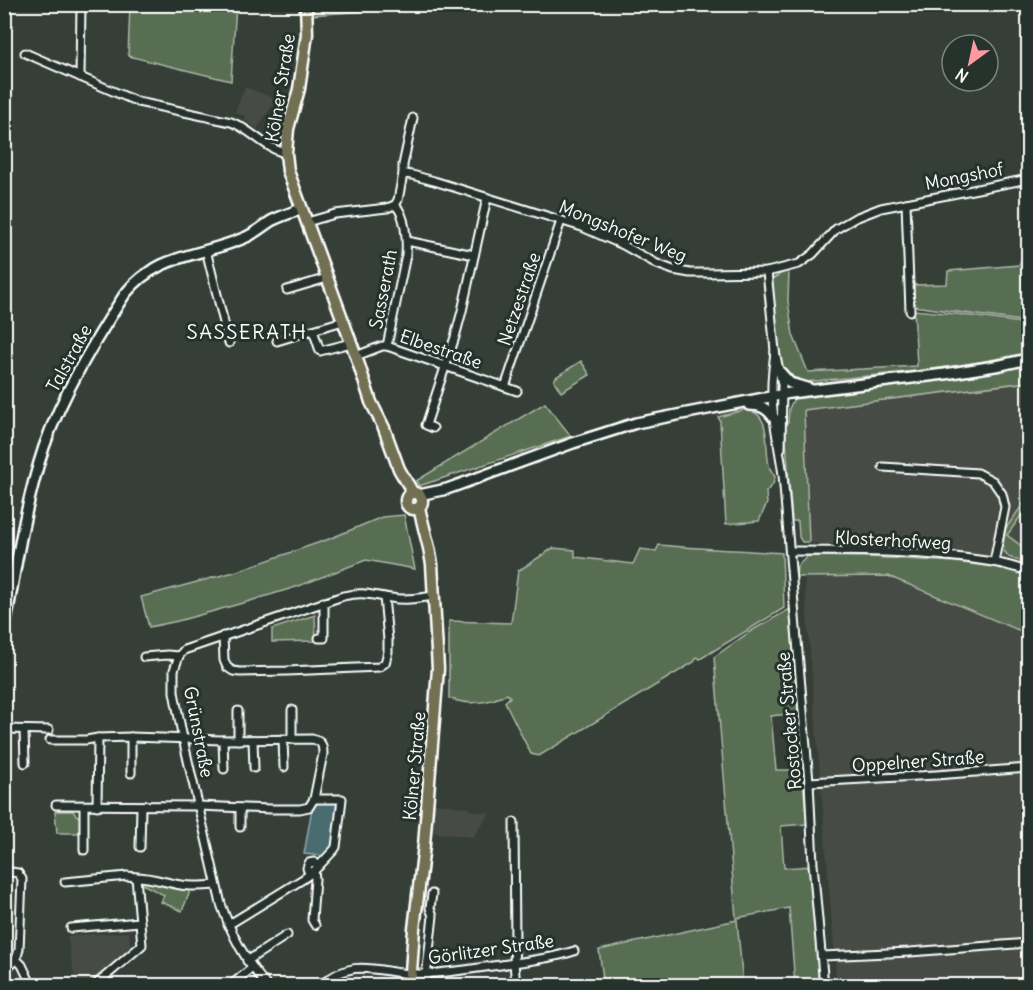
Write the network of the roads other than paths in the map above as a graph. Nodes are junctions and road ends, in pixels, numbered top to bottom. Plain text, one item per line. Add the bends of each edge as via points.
1 (81, 4) edge
2 (306, 4) edge
3 (25, 53) dead end
4 (80, 77) junction
5 (413, 118) dead end
6 (286, 153) junction
7 (403, 174) junction
8 (1029, 179) edge
9 (487, 198) junction
10 (906, 203) junction
11 (395, 205) junction
12 (301, 209) junction
13 (561, 221) junction
14 (307, 222) junction
15 (407, 241) junction
16 (206, 250) junction
17 (474, 255) junction
18 (767, 272) junction
19 (327, 278) junction
20 (287, 290) dead end
21 (910, 311) dead end
22 (343, 321) junction
23 (313, 330) junction
24 (276, 341) dead end
25 (229, 343) dead end
26 (351, 343) junction
27 (387, 346) junction
28 (775, 351) junction
29 (356, 356) junction
30 (1029, 359) edge
31 (446, 367) junction
32 (780, 372) junction
33 (505, 387) junction
34 (812, 390) junction
35 (517, 391) dead end
36 (783, 394) junction
37 (772, 396) junction
38 (708, 408) junction
39 (774, 418) junction
40 (433, 428) dead end
41 (780, 454) junction
42 (883, 467) dead end
43 (415, 501) junction
44 (790, 551) junction
45 (994, 562) junction
46 (1029, 571) edge
47 (434, 596) junction
48 (384, 597) junction
49 (323, 603) junction
50 (6, 616) edge
51 (4, 634) edge
52 (224, 636) junction
53 (319, 638) dead end
54 (179, 656) junction
55 (144, 657) dead end
56 (292, 710) dead end
57 (238, 711) dead end
58 (4, 729) edge
59 (24, 730) junction
60 (49, 730) dead end
61 (131, 737) junction
62 (98, 738) junction
63 (183, 739) junction
64 (283, 739) junction
65 (292, 739) junction
66 (50, 740) dead end
67 (223, 740) junction
68 (238, 740) junction
69 (253, 740) junction
70 (25, 763) dead end
71 (284, 767) dead end
72 (224, 768) dead end
73 (254, 768) dead end
74 (1029, 768) edge
75 (131, 773) dead end
76 (809, 782) junction
77 (314, 799) junction
78 (56, 805) dead end
79 (84, 806) junction
80 (98, 806) junction
81 (199, 806) junction
82 (141, 807) junction
83 (240, 808) junction
84 (514, 822) dead end
85 (240, 827) dead end
86 (140, 847) dead end
87 (84, 850) dead end
88 (314, 870) junction
89 (4, 871) edge
90 (136, 877) junction
91 (65, 882) dead end
92 (216, 885) junction
93 (432, 894) dead end
94 (140, 922) junction
95 (315, 925) dead end
96 (228, 926) junction
97 (71, 928) dead end
98 (285, 933) dead end
99 (1029, 943) edge
100 (574, 951) dead end
101 (822, 956) junction
102 (16, 960) junction
103 (247, 961) junction
104 (514, 963) junction
105 (4, 967) edge
106 (252, 968) junction
107 (427, 974) junction
108 (410, 980) edge
109 (32, 986) edge
110 (94, 986) edge
111 (230, 986) edge
112 (267, 986) edge
113 (320, 986) edge
114 (425, 986) edge
115 (516, 986) edge
116 (824, 986) edge

1 - 4 street
2 - 6 main road, Kölner Straße via 307,34
3 - 4 street
4 - 6 street via 138,102 231,122
5 - 7 street
6 - 12 main road, Kölner Straße
7 - 9 street, Mongshofer Weg
7 - 11 street
8 - 10 street, Mongshof
9 - 13 street, Mongshofer Weg
9 - 17 street
10 - 18 street, Mongshof via 855,218 836,229 799,264
10 - 21 street, Mongshof
11 - 14 street
11 - 15 street, Sasserath via 400,209
12 - 14 main road, Kölner Straße
12 - 16 main road, Talstraße via 245,237
13 - 18 street, Mongshofer Weg via 599,234 673,270
13 - 33 street, Netzestraße
14 - 19 main road, Kölner Straße
15 - 17 street
15 - 27 street, Sasserath
16 - 25 street
16 - 50 main road, Talstraße via 161,265 133,284 71,385 36,473
17 - 31 street
18 - 28 street
19 - 20 street
19 - 22 main road, Kölner Straße
22 - 23 street
22 - 26 main road, Kölner Straße
23 - 24 street
23 - 26 street via 320,351
26 - 29 main road, Kölner Straße
27 - 29 street, Elbestraße
27 - 31 street, Elbestraße
28 - 32 street, Rostocker Straße
28 - 37 street, Rostocker Straße
29 - 43 main road, Kölner Straße via 399,469 403,490
30 - 34 main road
31 - 33 street, Elbestraße
31 - 40 street via 426,425
32 - 34 main road via 790,383
32 - 36 street, Rostocker Straße
33 - 35 street, Elbestraße
34 - 36 main road
36 - 37 main road
36 - 41 street, Rostocker Straße
37 - 38 main road
37 - 39 street, Rostocker Straße
38 - 39 main road via 759,405
38 - 43 main road via 636,423
39 - 41 street, Rostocker Straße
41 - 44 street, Rostocker Straße
42 - 45 street via 978,473 993,482 1005,507
43 - 47 main road, Kölner Straße via 429,548
44 - 45 street, Klosterhofweg via 932,554
44 - 76 street, Rostocker Straße
45 - 46 street, Klosterhofweg
47 - 48 street
47 - 108 main road, Kölner Straße via 438,669
48 - 49 street via 358,592
48 - 52 street via 388,652 385,663 379,667 233,671 224,660
49 - 52 street
49 - 53 street via 324,638
50 - 51 main road, Talstraße
52 - 54 street via 184,650
54 - 55 street
54 - 63 street, Grünstraße via 173,681
56 - 65 street
57 - 68 street
58 - 59 street
59 - 60 street
59 - 70 street
61 - 62 street
61 - 63 street
61 - 75 street
62 - 66 street
62 - 80 street
63 - 67 street
63 - 81 street, Grünstraße
64 - 65 street
64 - 69 street
64 - 71 street
65 - 77 street via 312,739 323,746
67 - 68 street
67 - 72 street
68 - 69 street
69 - 73 street
74 - 76 street, Oppelner Straße
76 - 101 street, Rostocker Straße
77 - 83 street via 309,807 300,809
77 - 88 street via 342,799 336,847
78 - 79 street
79 - 80 street
79 - 87 street
80 - 82 street
81 - 82 street
81 - 83 street
81 - 92 street, Grünstraße
82 - 86 street
83 - 85 street
84 - 104 street
88 - 95 street
88 - 96 street
89 - 102 street via 18,873 21,879
90 - 91 street
90 - 92 street
90 - 94 street
92 - 96 street, Grünstraße
93 - 107 street
94 - 97 street
94 - 110 street via 142,945
96 - 103 street, Grünstraße
98 - 103 street
99 - 101 street
100 - 104 street, Görlitzer Straße
101 - 116 street, Rostocker Straße
102 - 105 street
102 - 109 street
103 - 106 street, Grünstraße
104 - 107 street, Görlitzer Straße
104 - 115 street
106 - 111 street
106 - 112 street, Grünstraße
107 - 108 street, Görlitzer Straße
107 - 114 street
108 - 113 street, Görlitzer Straße via 360,968 348,969

